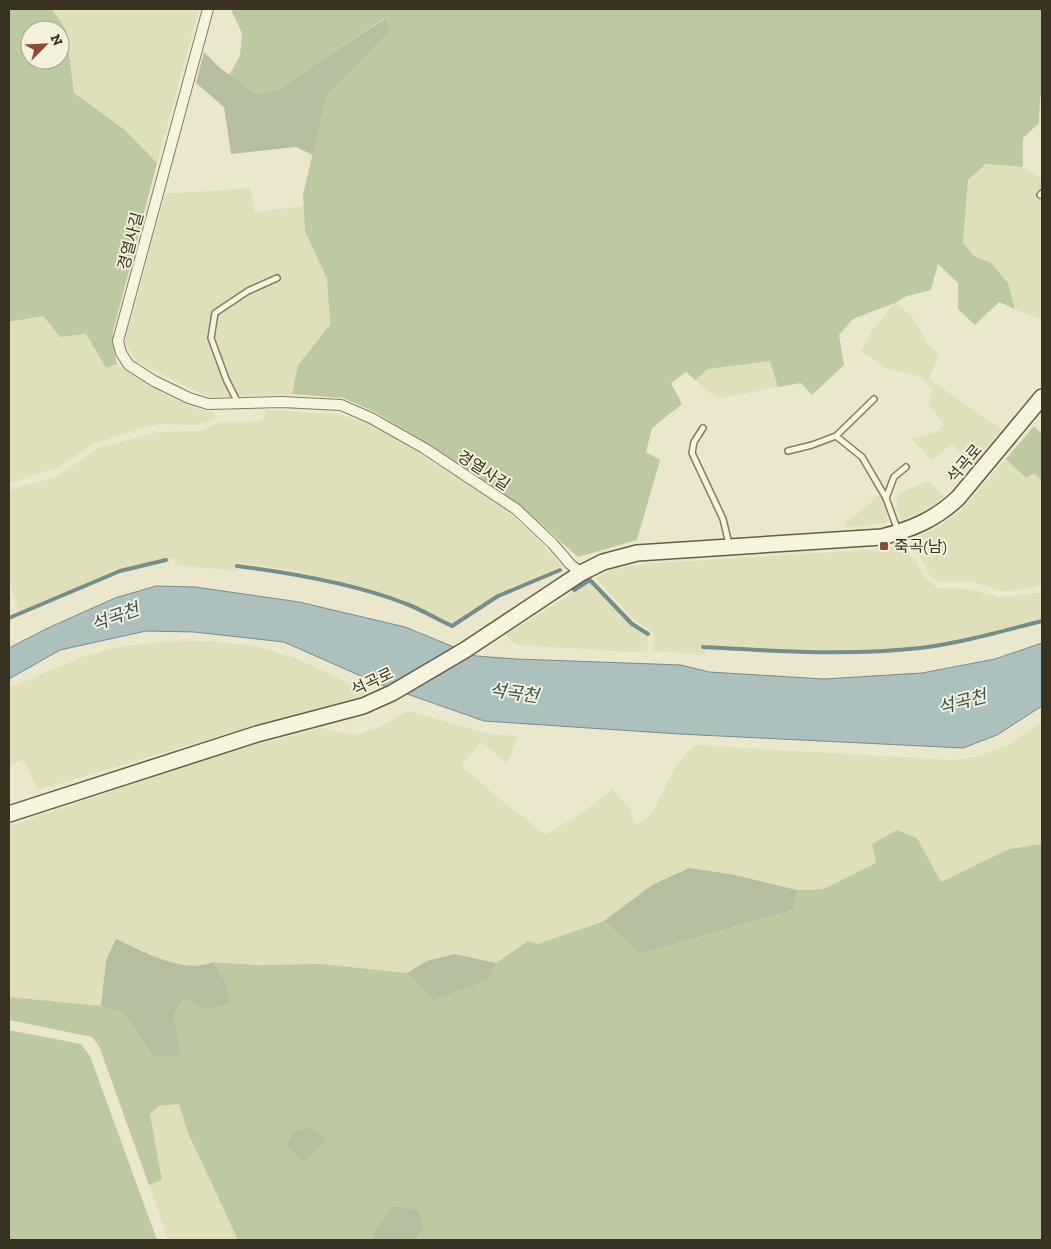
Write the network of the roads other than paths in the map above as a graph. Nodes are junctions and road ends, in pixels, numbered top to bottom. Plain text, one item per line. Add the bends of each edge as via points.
1 (208, 9) edge
2 (277, 278) dead end
3 (1042, 397) edge
4 (874, 399) dead end
5 (238, 403) junction
6 (704, 428) dead end
7 (836, 436) junction
8 (788, 450) dead end
9 (906, 467) dead end
10 (886, 498) junction
11 (898, 532) junction
12 (730, 547) junction
13 (581, 573) junction
14 (9, 814) edge

1 - 5 street, 경열사길 via 118,341 129,365 154,381 208,404
2 - 5 lane via 248,291 214,313 212,338
3 - 11 street, 석곡로 via 947,509 914,528
4 - 7 lane
5 - 13 street, 경열사길 via 341,405 371,418 424,448 516,509
6 - 12 lane via 694,442 692,453 723,519
7 - 8 lane
7 - 10 lane via 862,457
9 - 10 lane via 894,477
10 - 11 lane
11 - 12 street, 석곡로 via 882,537
12 - 13 street, 석곡로 via 637,553 603,562
13 - 14 street, 석곡로 via 465,650 392,693 363,706 257,734

